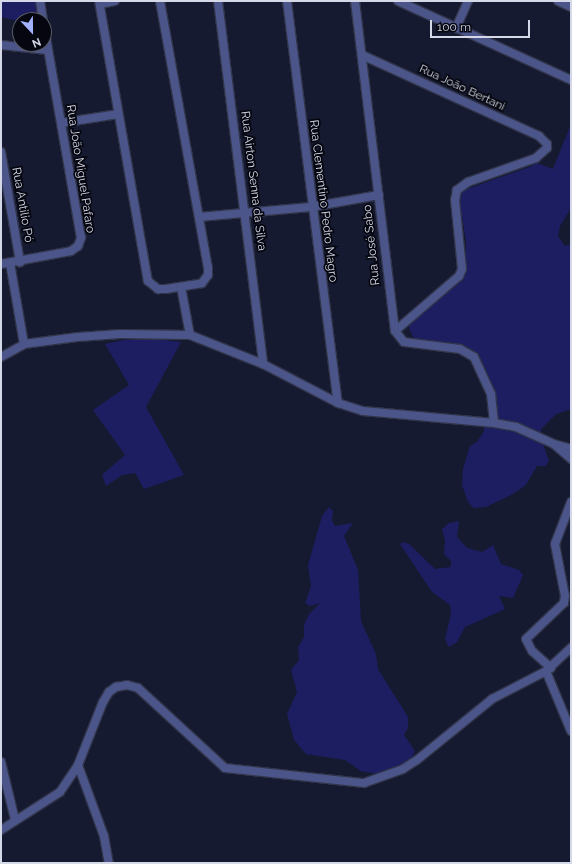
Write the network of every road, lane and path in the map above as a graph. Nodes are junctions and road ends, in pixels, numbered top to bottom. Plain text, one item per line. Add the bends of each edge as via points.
1 (40, 1) edge
2 (115, 1) edge
3 (160, 1) edge
4 (218, 1) edge
5 (287, 1) edge
6 (355, 1) edge
7 (398, 1) edge
8 (468, 1) edge
9 (558, 1) edge
10 (99, 2) edge
11 (571, 7) edge
12 (42, 12) edge
13 (456, 28) junction
14 (1, 45) edge
15 (12, 46) edge
16 (48, 52) edge
17 (362, 55) junction
18 (571, 80) edge
19 (118, 114) junction
20 (61, 123) junction
21 (1, 152) edge
22 (379, 195) junction
23 (311, 207) junction
24 (245, 213) junction
25 (199, 217) junction
26 (20, 262) junction
27 (10, 263) junction
28 (1, 264) edge
29 (181, 287) junction
30 (395, 331) junction
31 (190, 336) junction
32 (24, 344) junction
33 (1, 357) edge
34 (263, 364) junction
35 (338, 403) junction
36 (494, 423) junction
37 (554, 444) junction
38 (571, 449) edge
39 (571, 459) edge
40 (571, 502) edge
41 (571, 648) edge
42 (549, 670) junction
43 (571, 730) edge
44 (1, 762) edge
45 (78, 765) junction
46 (15, 820) junction
47 (1, 830) edge
48 (110, 863) edge

1 - 12 street
2 - 10 street
3 - 25 street
4 - 24 street, Rua Airton Senna da Silva
5 - 23 street, Rua Clementino Pedro Magro
6 - 17 street, Rua José Sabo
7 - 13 street
8 - 13 street
9 - 11 street
10 - 19 street
13 - 18 street
14 - 15 street
16 - 20 street, Rua João Miguel Pafaro
17 - 22 street, Rua José Sabo
17 - 30 street, Rua João Bertani via 539,136 546,141 547,148 536,158 468,182 457,190 455,200 462,269 459,276
19 - 20 street
19 - 29 street via 148,281 158,289
20 - 26 street, Rua João Miguel Pafaro via 80,242 71,251
21 - 26 street, Rua Antilio Pó
22 - 23 street
22 - 30 street, Rua José Sabo
23 - 24 street
23 - 35 street, Rua Clementino Pedro Magro
24 - 25 street
24 - 34 street, Rua Airton Senna da Silva
25 - 29 street via 208,275 202,283
26 - 27 street, Rua João Miguel Pafaro
27 - 28 street, Rua João Miguel Pafaro
27 - 32 street
29 - 31 street
30 - 36 street via 404,342 460,349 474,357 491,394
31 - 32 street via 120,334
31 - 34 street
32 - 33 street
34 - 35 street
35 - 36 street via 363,411
36 - 37 street via 516,427
37 - 38 street
37 - 39 street
40 - 42 street via 554,544 565,596 564,603 526,640
41 - 42 street
42 - 43 street
42 - 45 street via 492,699 402,769 364,783 225,768 138,688 128,685 116,687 109,692
44 - 46 street
45 - 46 street via 60,792
45 - 48 street via 104,836
46 - 47 street

